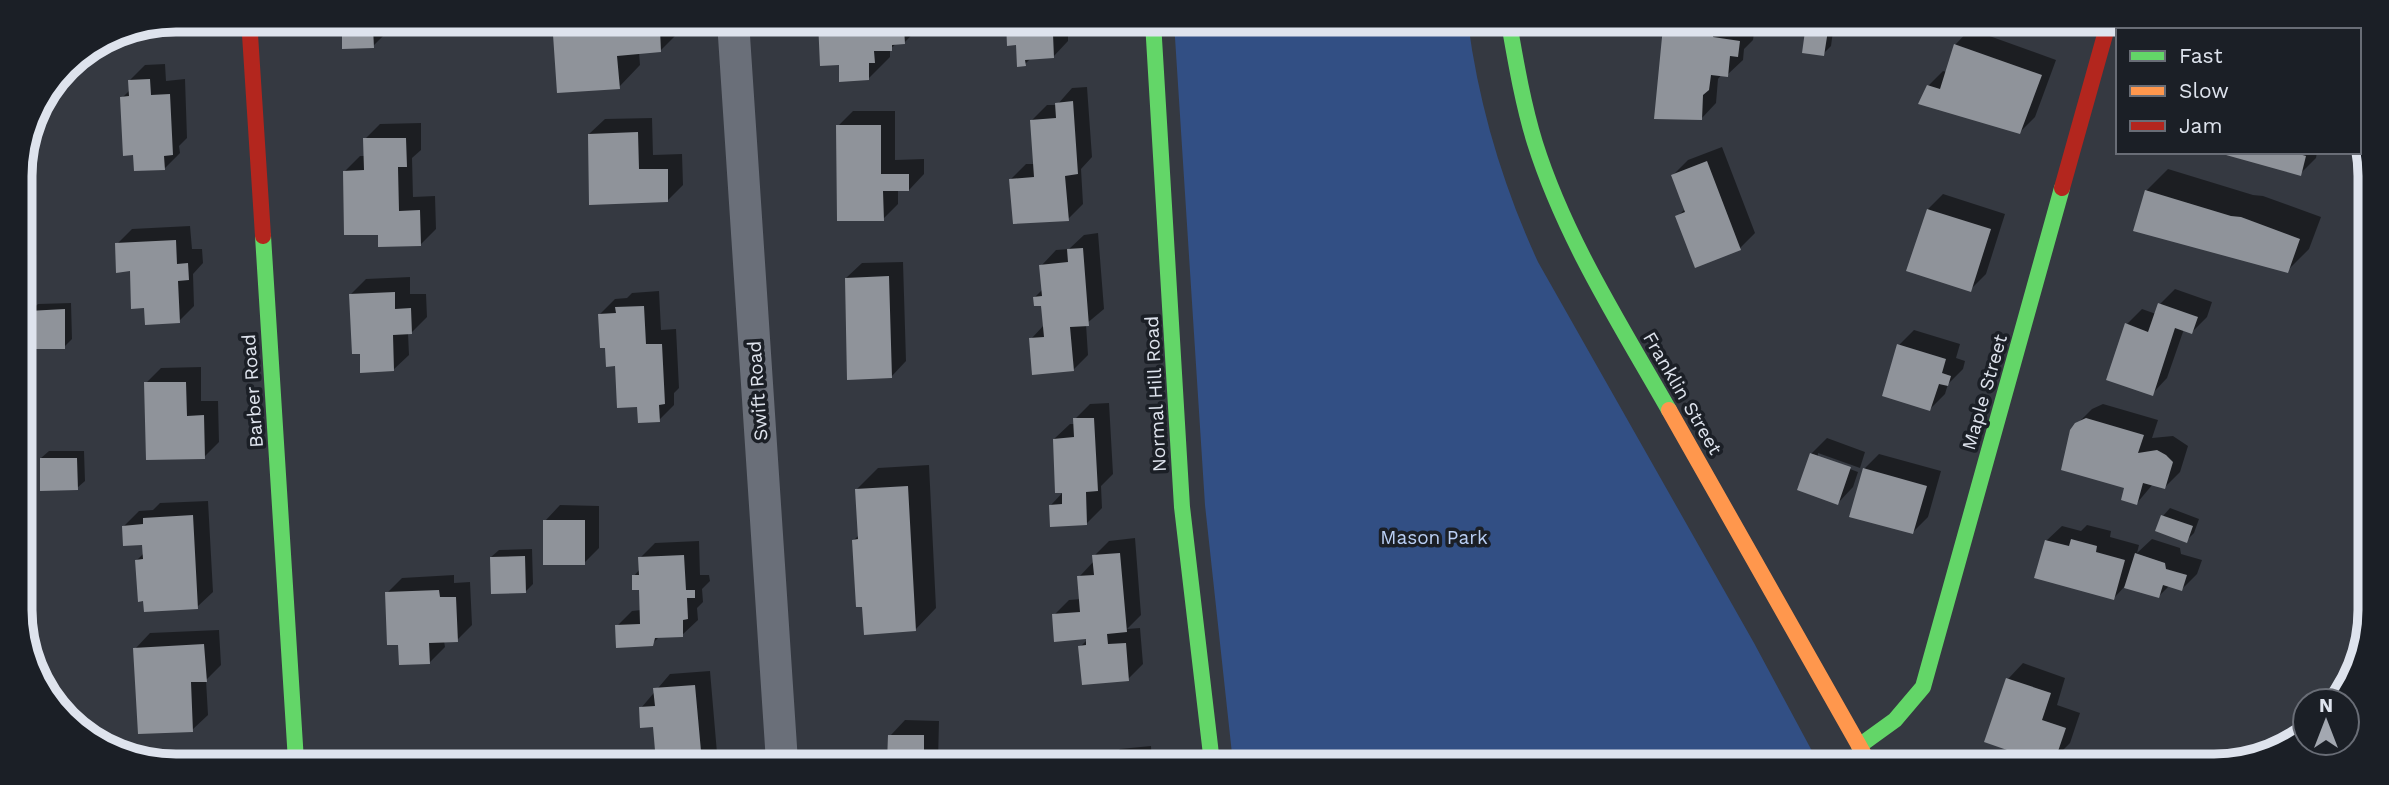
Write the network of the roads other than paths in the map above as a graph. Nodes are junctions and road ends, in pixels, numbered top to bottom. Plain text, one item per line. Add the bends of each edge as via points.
1 (250, 32) edge
2 (734, 32) edge
3 (1154, 32) edge
4 (1512, 32) edge
5 (2106, 32) edge
6 (1859, 746) junction
7 (1211, 753) edge
8 (1863, 753) edge
9 (296, 754) edge
10 (781, 754) edge

1 - 9 street, Barber Road
2 - 10 street, Swift Road
3 - 7 street, Normal Hill Road via 1182,506
4 - 6 street, Franklin Street via 1529,124 1569,230
5 - 6 street, Maple Street via 1923,687 1907,711
6 - 8 street, Franklin Street

